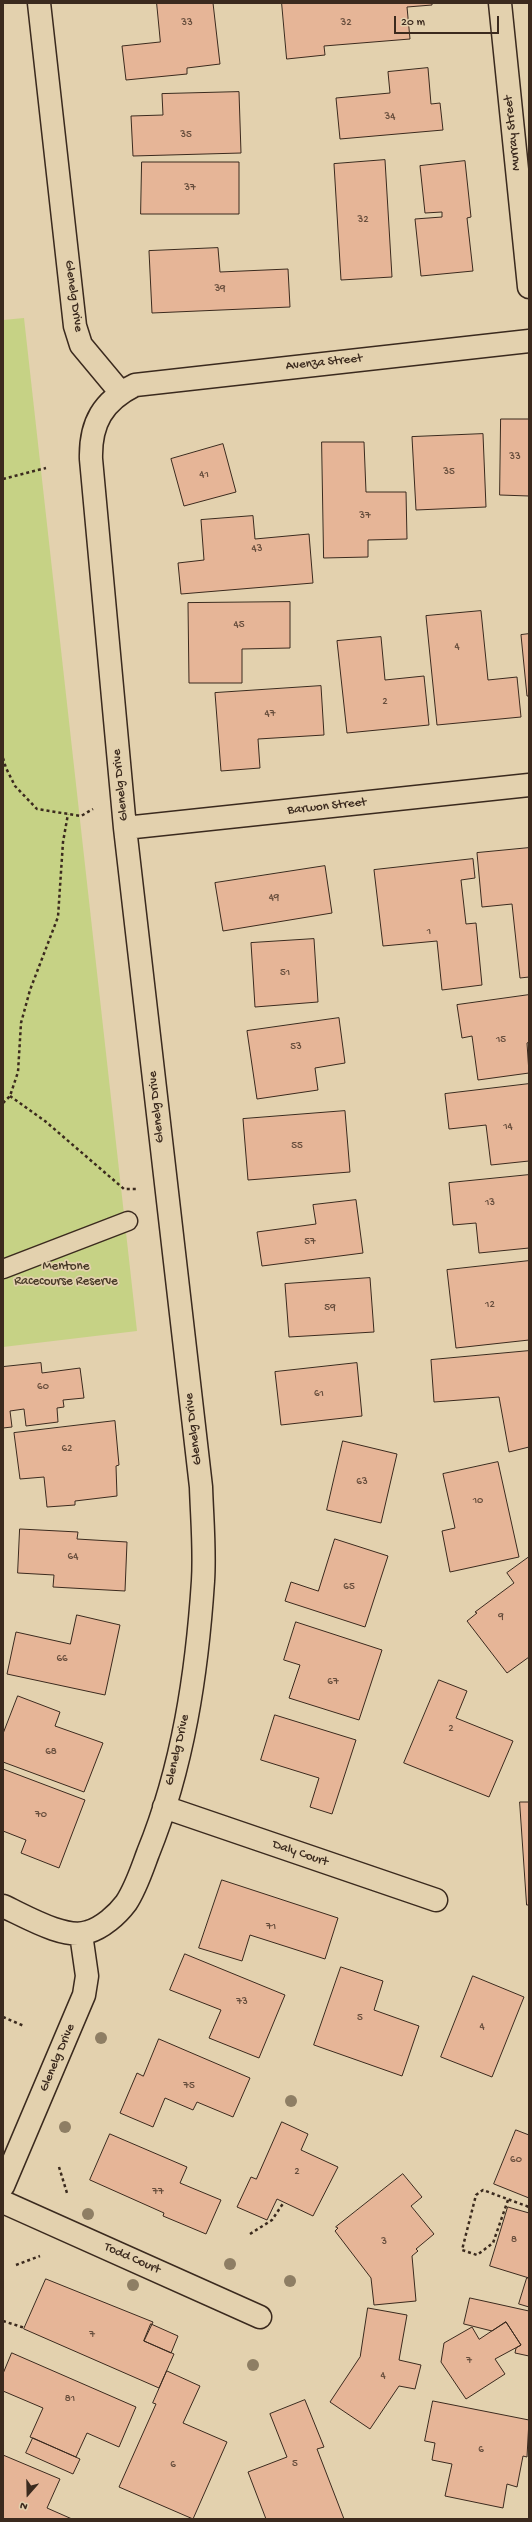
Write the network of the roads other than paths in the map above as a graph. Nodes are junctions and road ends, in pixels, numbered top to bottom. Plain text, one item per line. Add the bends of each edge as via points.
1 (39, 3) edge
2 (500, 3) edge
3 (529, 287) edge
4 (529, 341) edge
5 (121, 393) junction
6 (529, 785) edge
7 (125, 828) junction
8 (128, 1221) dead end
9 (3, 1269) edge
10 (164, 1807) junction
11 (436, 1900) dead end
12 (3, 1906) edge
13 (81, 1934) junction
14 (3, 2186) edge
15 (3, 2202) edge
16 (260, 2317) dead end

1 - 5 street, Glenelg Drive via 75,326 81,345
2 - 3 street, Murray Street
4 - 5 street, Avenza Street via 155,381 135,385
5 - 7 street, Glenelg Drive via 99,417 91,443
6 - 7 street, Barwon Street
7 - 10 street, Glenelg Drive via 196,1432 203,1530 199,1631 186,1722
8 - 9 lane
10 - 11 street, Daly Court
10 - 13 street, Glenelg Drive via 154,1838 126,1902 102,1925
12 - 13 street via 60,1931
13 - 14 street, Glenelg Drive via 87,1976 84,1995
15 - 16 street, Todd Court

